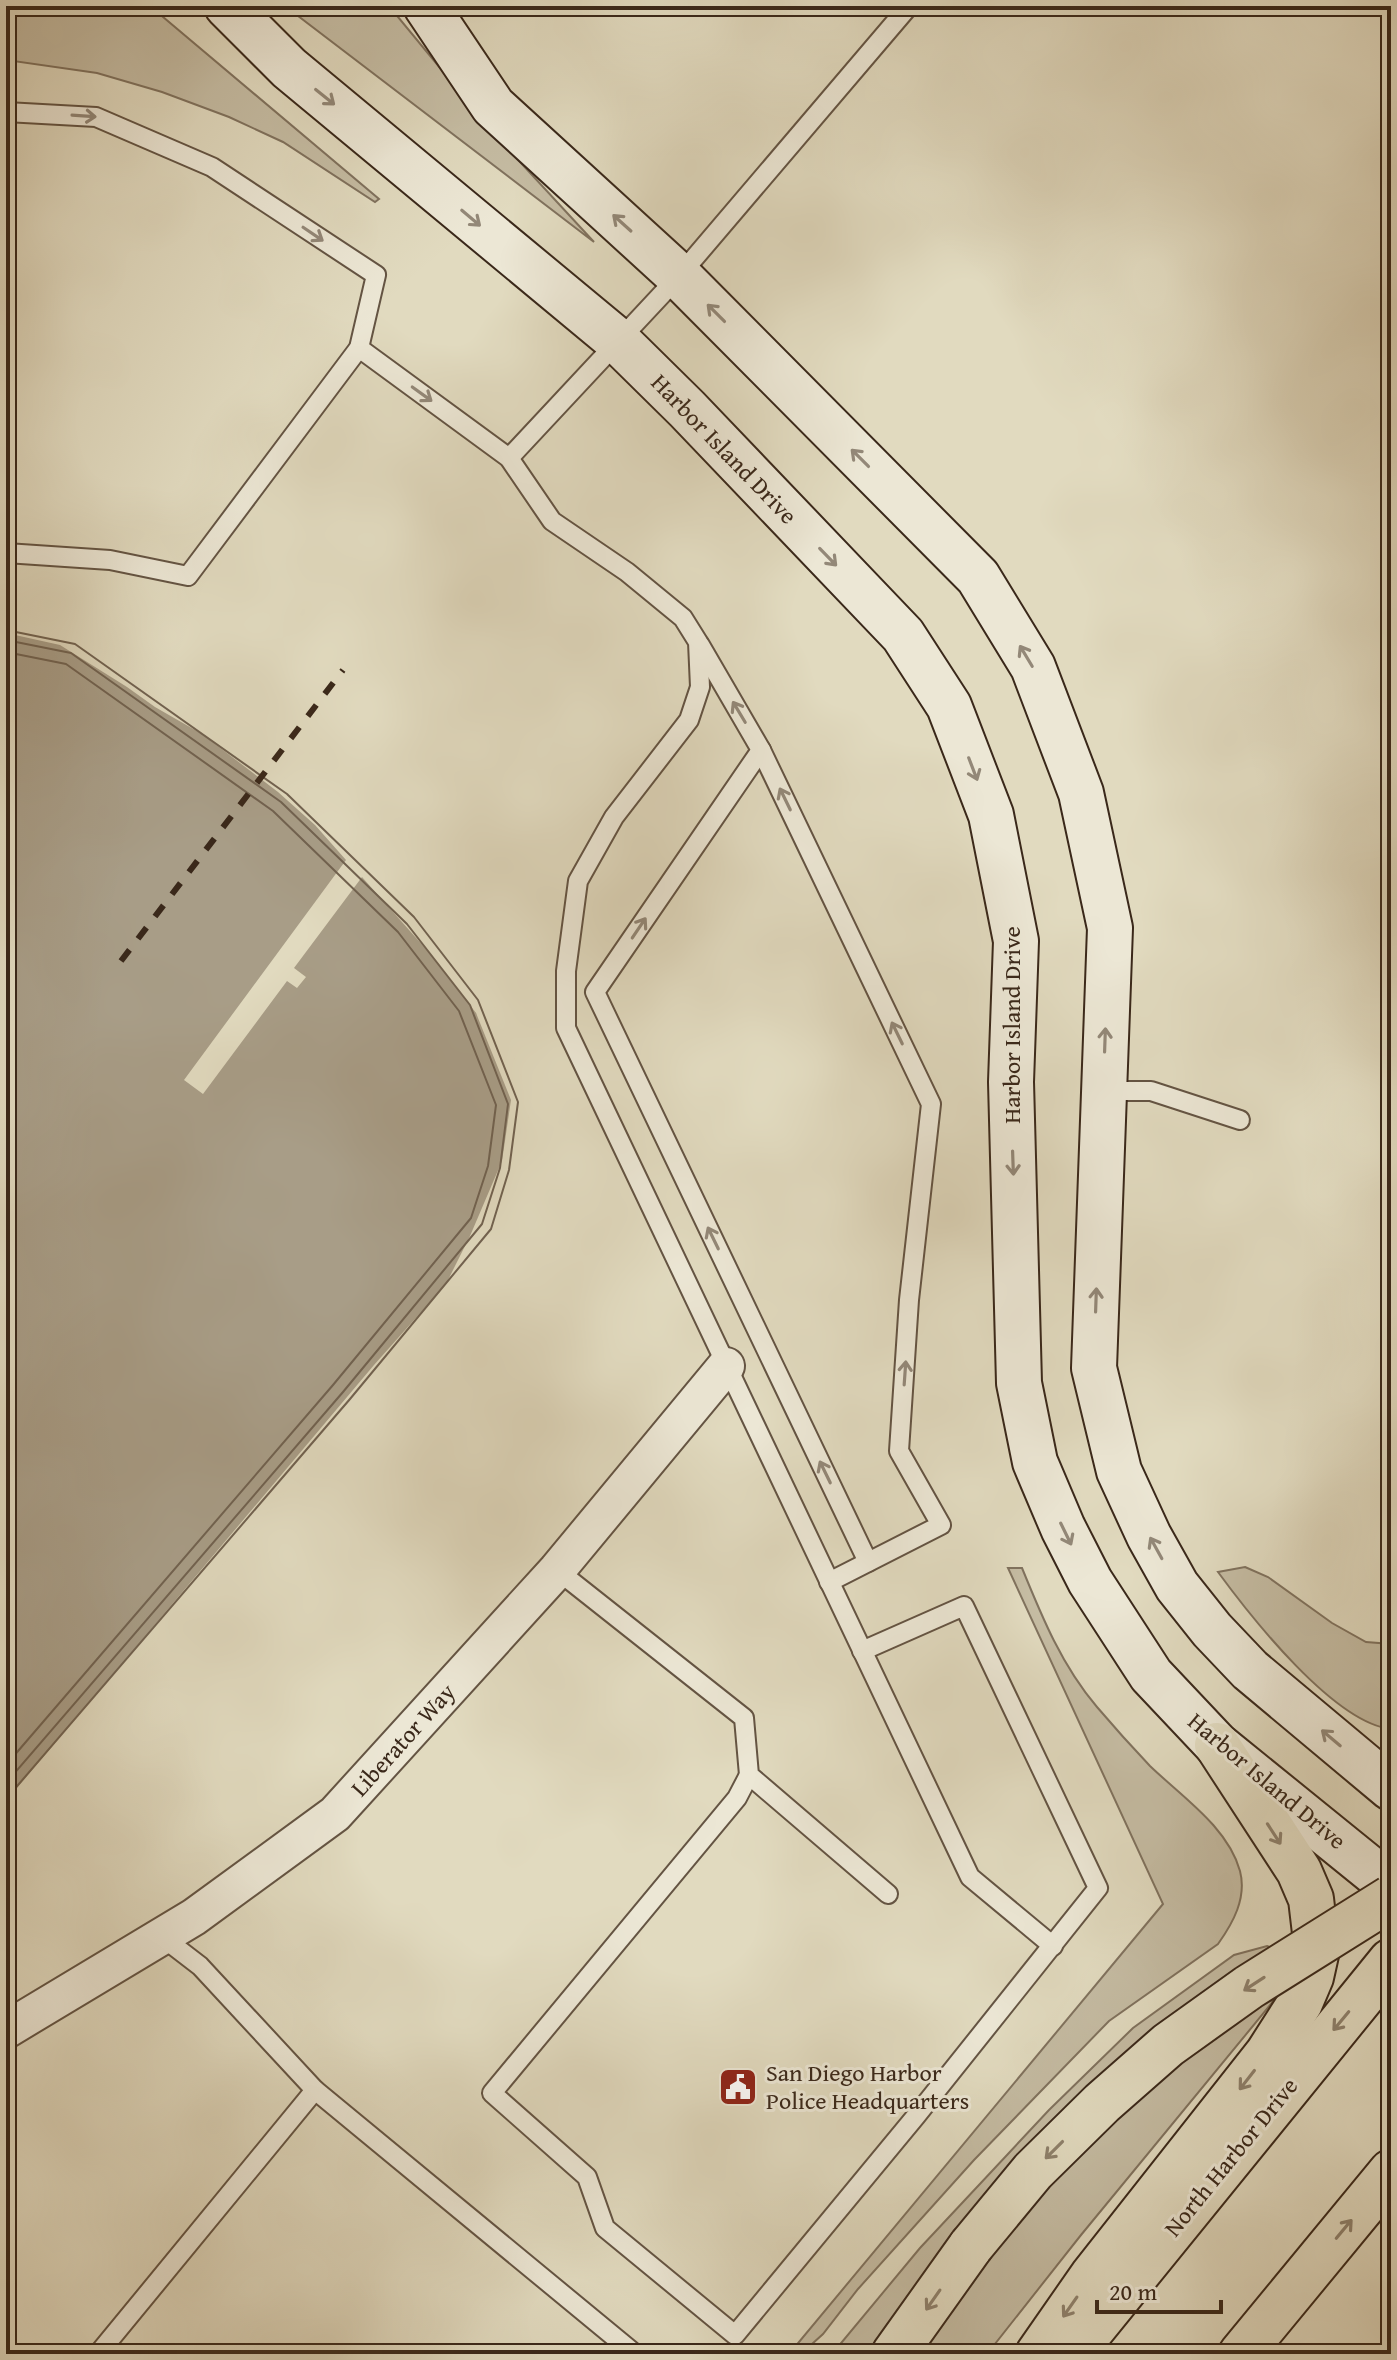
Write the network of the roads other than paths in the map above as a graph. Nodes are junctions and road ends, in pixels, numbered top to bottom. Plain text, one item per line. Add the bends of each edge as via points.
1 (211, 6) edge
2 (227, 6) edge
3 (426, 6) edge
4 (909, 6) edge
5 (289, 68) junction
6 (6, 112) edge
7 (679, 276) junction
8 (618, 341) junction
9 (359, 348) junction
10 (509, 458) junction
11 (6, 553) edge
12 (698, 642) junction
13 (761, 750) junction
14 (1103, 1091) junction
15 (1240, 1120) dead end
16 (726, 1366) junction
17 (868, 1562) junction
18 (557, 1570) junction
19 (829, 1582) junction
20 (862, 1651) junction
21 (1217, 1745) junction
22 (749, 1775) junction
23 (1391, 1788) edge
24 (1391, 1886) edge
25 (888, 1894) dead end
26 (1391, 1898) edge
27 (161, 1936) junction
28 (1053, 1946) junction
29 (1391, 1961) edge
30 (6, 2030) edge
31 (315, 2090) junction
32 (1391, 2172) edge
33 (98, 2354) edge
34 (635, 2354) edge
35 (894, 2354) edge
36 (1038, 2354) edge
37 (1072, 2354) edge
38 (1241, 2354) edge

1 - 5 street
2 - 5 street, Harbor Island Drive
7 -> 3 street via 493,106
4 - 7 lane
5 -> 8 street, Harbor Island Drive
6 -> 9 lane via 96,117 212,167 376,275
7 - 8 lane
14 -> 7 street via 1110,928 1081,793 1033,667 978,577
8 - 10 lane
8 -> 21 street, Harbor Island Drive via 903,635 949,706 991,815 1016,941 1011,1082 1018,1367 1035,1462 1063,1528 1119,1628 1151,1675
9 -> 10 lane
9 - 11 lane via 188,576 110,560
10 - 12 lane via 552,521 683,618
13 -> 12 lane
12 - 16 lane via 700,687 689,720 614,817 578,881 566,971 566,1028
17 -> 13 lane via 941,1525 899,1451 931,1104
17 -> 13 lane via 595,992
14 - 15 lane via 1151,1091
23 -> 14 street via 1250,1670 1212,1630 1177,1586 1119,1471 1094,1368
16 - 18 street, Liberator Way
16 - 19 lane
17 - 19 lane
18 - 22 lane via 744,1718
18 - 27 street, Liberator Way via 335,1814
19 - 20 lane
20 - 28 lane via 970,1877
20 - 28 lane via 964,1606 1098,1888
21 - 24 street, Harbor Island Drive
21 -> 36 main road via 1299,1871 1311,1899 1317,1950 1311,1977 1268,2053 1093,2275
22 - 25 lane
22 - 28 lane via 737,1798 492,2093 587,2177 605,2228 735,2335
26 -> 35 main road, bridge via 1249,1987 1168,2045 1102,2103 1033,2171 971,2246
27 - 30 street, Liberator Way
27 - 31 lane via 200,1966
29 -> 37 main road, North Harbor Drive
31 - 33 lane
31 - 34 lane
38 -> 32 main road

